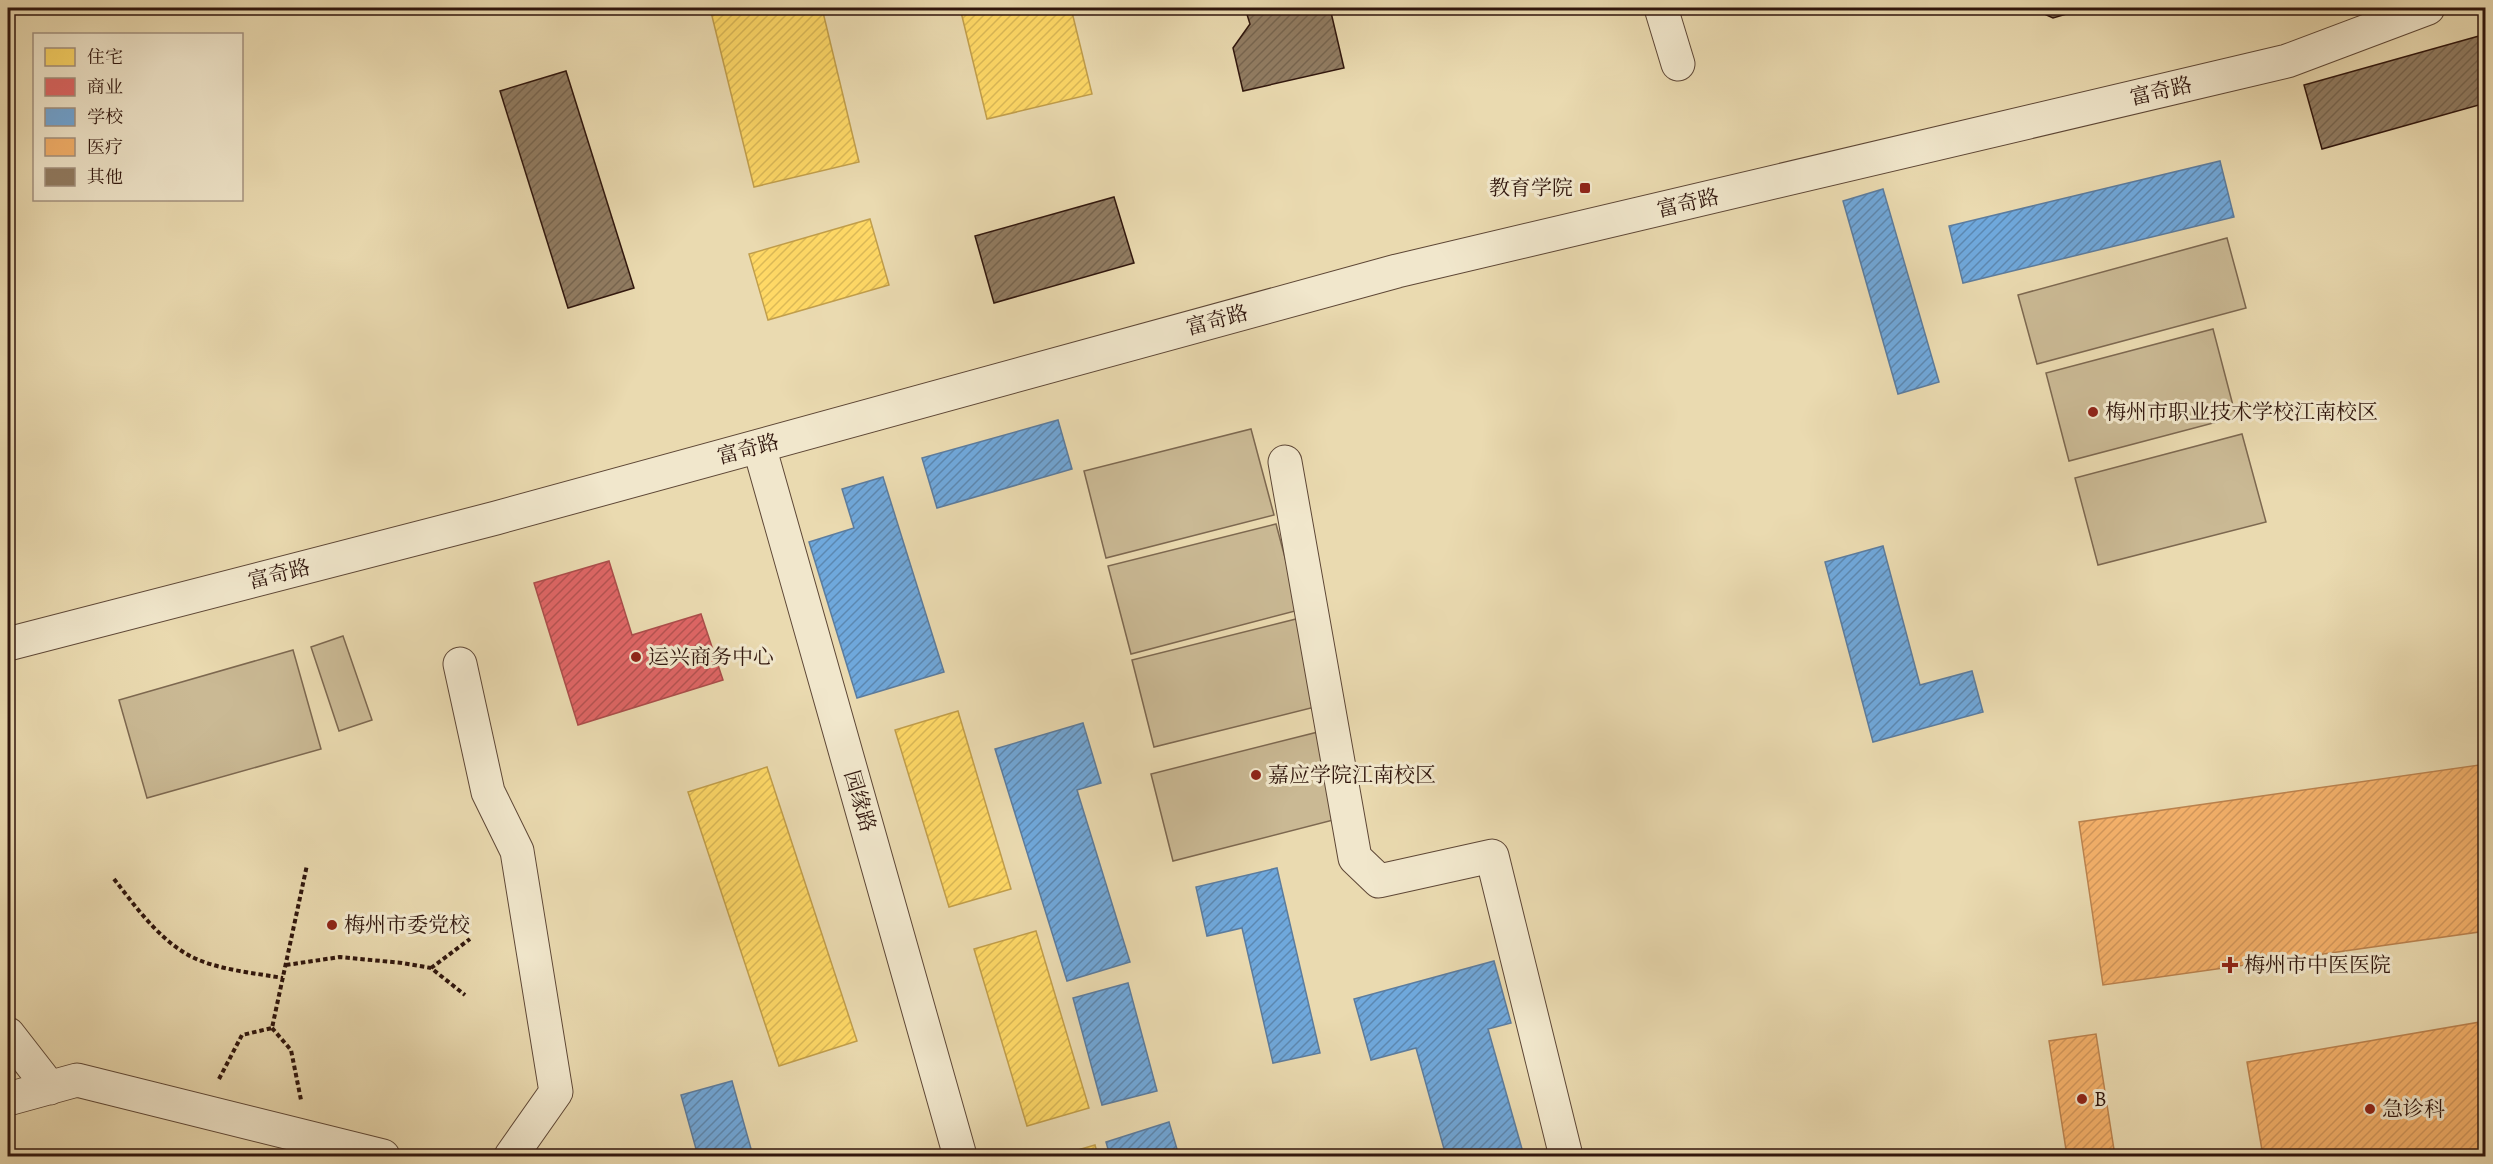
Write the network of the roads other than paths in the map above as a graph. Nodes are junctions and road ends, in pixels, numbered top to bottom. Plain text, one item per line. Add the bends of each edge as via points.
1 (1661, 8) edge
2 (2428, 8) edge
3 (1678, 64) dead end
4 (759, 446) junction
5 (1285, 462) dead end
6 (8, 644) edge
7 (460, 664) dead end
8 (8, 1034) edge
9 (50, 1088) junction
10 (8, 1099) edge
11 (383, 1156) edge
12 (511, 1156) edge
13 (960, 1156) edge
14 (1566, 1156) edge

1 - 3 street
2 - 4 street, 富奇路 via 2287,61 1397,271
4 - 6 street, 富奇路
4 - 13 street, 园缘路
5 - 14 street via 1355,858 1379,881 1492,856
7 - 12 street via 488,792 517,851 556,1092
8 - 9 street
9 - 10 street
9 - 11 street via 76,1080

